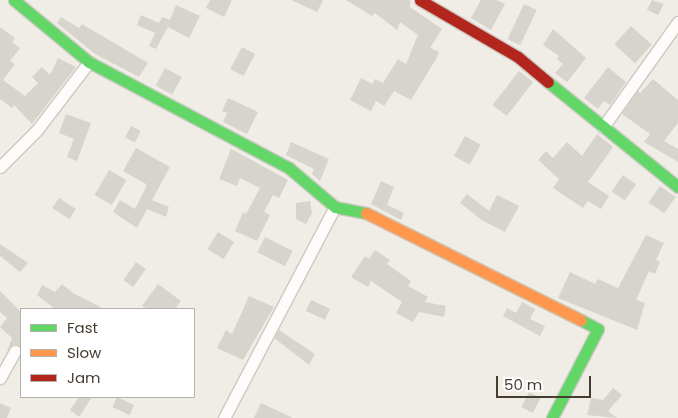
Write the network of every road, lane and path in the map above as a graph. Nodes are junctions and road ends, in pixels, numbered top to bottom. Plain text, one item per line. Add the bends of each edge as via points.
1 (14, 0) edge
2 (420, 0) edge
3 (678, 22) edge
4 (89, 62) junction
5 (603, 127) junction
6 (0, 167) edge
7 (678, 187) edge
8 (335, 206) junction
9 (15, 351) dead end
10 (0, 378) edge
11 (224, 418) edge
12 (552, 418) edge

1 - 4 street
2 - 5 street via 518,57
3 - 5 street
4 - 6 street via 37,130
4 - 8 street via 289,168
5 - 7 street
8 - 11 street
8 - 12 street via 362,211 598,329
9 - 10 street

